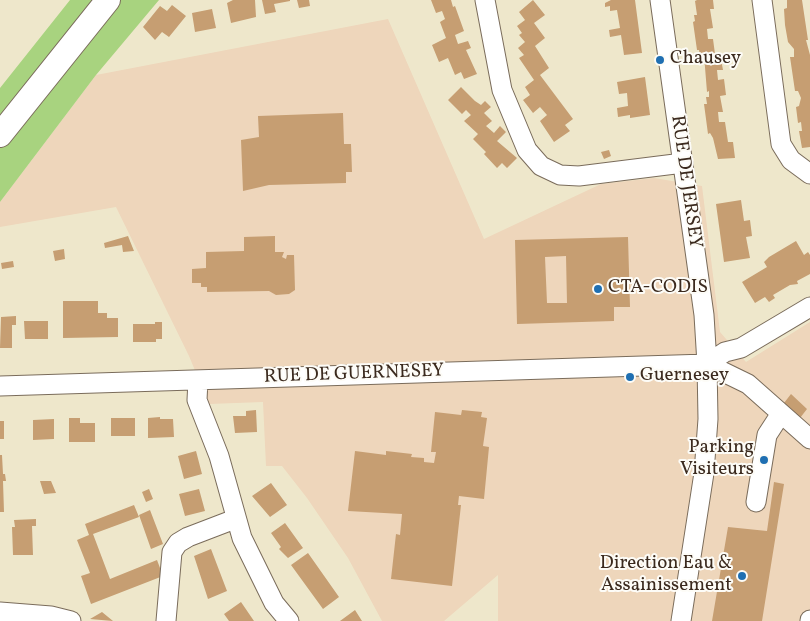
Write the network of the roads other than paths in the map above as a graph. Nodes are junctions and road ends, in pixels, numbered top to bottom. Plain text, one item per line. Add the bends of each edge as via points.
1 (108, 0) edge
2 (485, 0) edge
3 (660, 0) edge
4 (762, 0) edge
5 (0, 135) edge
6 (682, 163) junction
7 (810, 174) edge
8 (810, 307) edge
9 (707, 364) junction
10 (198, 380) junction
11 (0, 386) edge
12 (780, 415) junction
13 (810, 440) edge
14 (756, 502) dead end
15 (235, 519) junction
16 (0, 612) edge
17 (71, 621) edge
18 (166, 621) edge
19 (289, 621) edge
20 (681, 621) edge

1 - 5 main road
2 - 6 street via 502,90 528,150 540,166 560,175 579,176
3 - 6 street, RUE DE JERSEY
4 - 7 street via 781,144 791,160
6 - 9 street, RUE DE JERSEY via 704,314
8 - 9 street
9 - 10 street, RUE DE GUERNESEY
9 - 12 street via 748,384
9 - 20 street, RUE DE JERSEY via 708,419 704,473
10 - 11 street, RUE DE GUERNESEY
10 - 15 street via 198,400 219,456
12 - 13 street
12 - 14 street via 767,435
15 - 18 street via 178,543 172,552
15 - 19 street via 263,584
16 - 17 street

